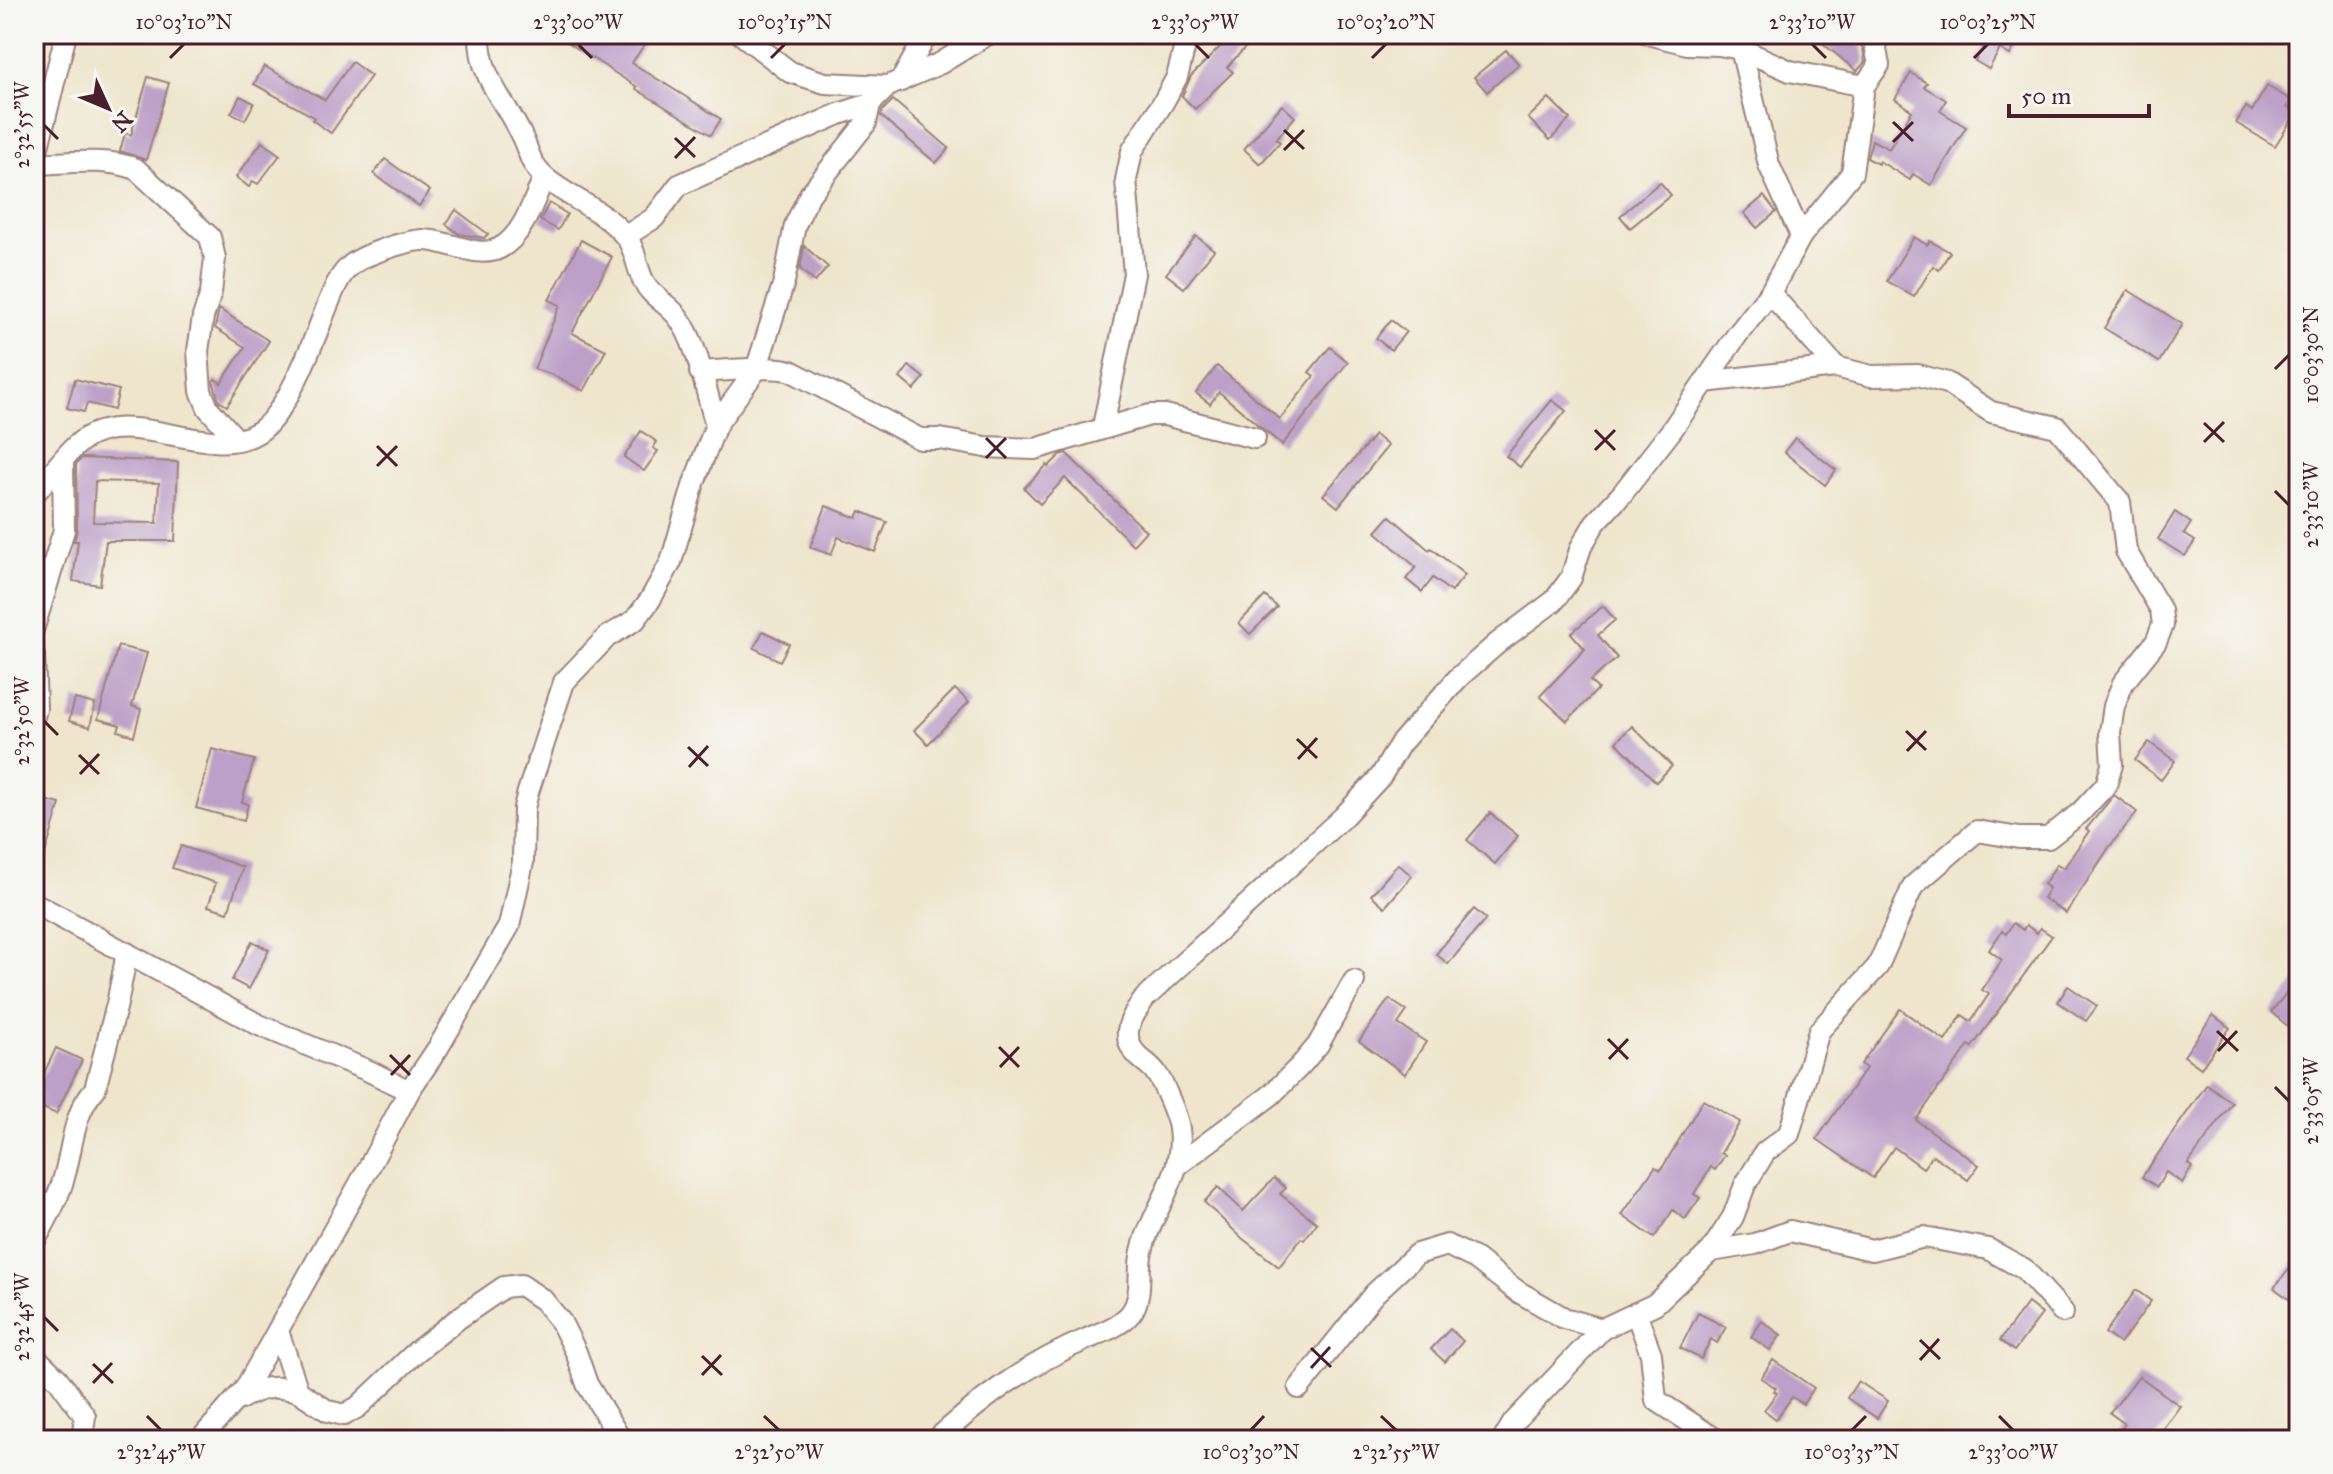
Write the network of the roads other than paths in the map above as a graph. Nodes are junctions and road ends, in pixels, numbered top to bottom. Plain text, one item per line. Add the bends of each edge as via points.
1 (66, 34) edge
2 (480, 34) edge
3 (741, 34) edge
4 (927, 34) edge
5 (988, 34) edge
6 (1188, 34) edge
7 (1648, 34) edge
8 (1877, 34) edge
9 (1741, 49) junction
10 (894, 84) junction
11 (1864, 86) junction
12 (870, 104) junction
13 (34, 164) edge
14 (544, 177) junction
15 (626, 236) junction
16 (1801, 236) junction
17 (1770, 293) junction
18 (1836, 367) junction
19 (756, 370) junction
20 (700, 372) junction
21 (1704, 382) junction
22 (208, 408) junction
23 (716, 425) junction
24 (1103, 427) junction
25 (185, 436) junction
26 (1255, 438) dead end
27 (236, 439) junction
28 (63, 462) junction
29 (34, 494) edge
30 (34, 627) edge
31 (34, 655) edge
32 (34, 716) edge
33 (34, 903) edge
34 (127, 953) junction
35 (1354, 981) dead end
36 (409, 1091) junction
37 (1178, 1165) junction
38 (34, 1242) edge
39 (1711, 1251) junction
40 (2063, 1312) dead end
41 (1636, 1313) junction
42 (1602, 1329) junction
43 (278, 1331) junction
44 (34, 1356) edge
45 (1299, 1388) dead end
46 (298, 1391) junction
47 (233, 1404) junction
48 (82, 1440) edge
49 (200, 1440) edge
50 (621, 1440) edge
51 (936, 1440) edge
52 (1503, 1440) edge
53 (1717, 1440) edge

1 - 13 street
2 - 14 street via 481,61 496,95
3 - 10 street via 790,72 825,83
4 - 10 street
5 - 10 street
6 - 24 street via 1177,77 1132,151 1126,180 1134,274
7 - 9 street
8 - 11 street via 1879,65
9 - 11 street via 1790,71
9 - 16 street via 1769,165
10 - 12 street
11 - 16 street via 1852,173
12 - 15 street via 679,185 654,218
12 - 19 street via 866,123 810,194 795,225 784,282
13 - 22 street via 128,165 210,237 215,258 198,351
14 - 15 street
14 - 27 street via 527,215 498,249 423,240 350,266 337,282 277,414 262,430
15 - 20 street via 647,288 686,331
16 - 17 street
17 - 18 street
17 - 21 street
18 - 21 street
18 - 39 street via 1871,376 1918,375 1947,383 1991,412 2057,427 2120,502 2126,551 2161,610 2163,625 2123,683 2114,706 2106,785 2080,813 2048,838 1977,831 1913,886 1878,966 1819,1031 1789,1134 1765,1152
19 - 20 street
19 - 23 street
19 - 24 street via 776,366 791,371 920,439 1035,449
20 - 23 street
21 - 37 street via 1632,482 1595,523 1571,578 1554,601 1459,677 1343,817 1145,998 1129,1020 1127,1040 1157,1073 1180,1128
22 - 25 street
22 - 27 street
23 - 36 street via 671,562 650,600 635,620 607,637 564,682 524,808 523,862 509,926
24 - 26 street via 1165,415
25 - 27 street
25 - 28 street via 110,429 83,440
28 - 29 street
28 - 30 street via 64,530
31 - 32 street
33 - 34 street
34 - 36 street via 259,1025
34 - 38 street via 95,1089 85,1100 63,1183
35 - 37 street via 1301,1065 1271,1095
36 - 43 street
37 - 51 street via 1149,1228 1133,1311 1112,1328 1019,1373
39 - 40 street via 1755,1244 1790,1231 1872,1250 1924,1237 1988,1249 2024,1269
39 - 41 street via 1655,1304
41 - 42 street
41 - 53 street via 1651,1354 1656,1400
42 - 45 street via 1564,1318 1447,1245 1417,1254 1374,1294
42 - 52 street
43 - 46 street
43 - 47 street
44 - 48 street via 85,1416
46 - 47 street via 258,1389
46 - 50 street via 337,1416 344,1415 459,1318 504,1287 521,1285 561,1322 587,1384
47 - 49 street

